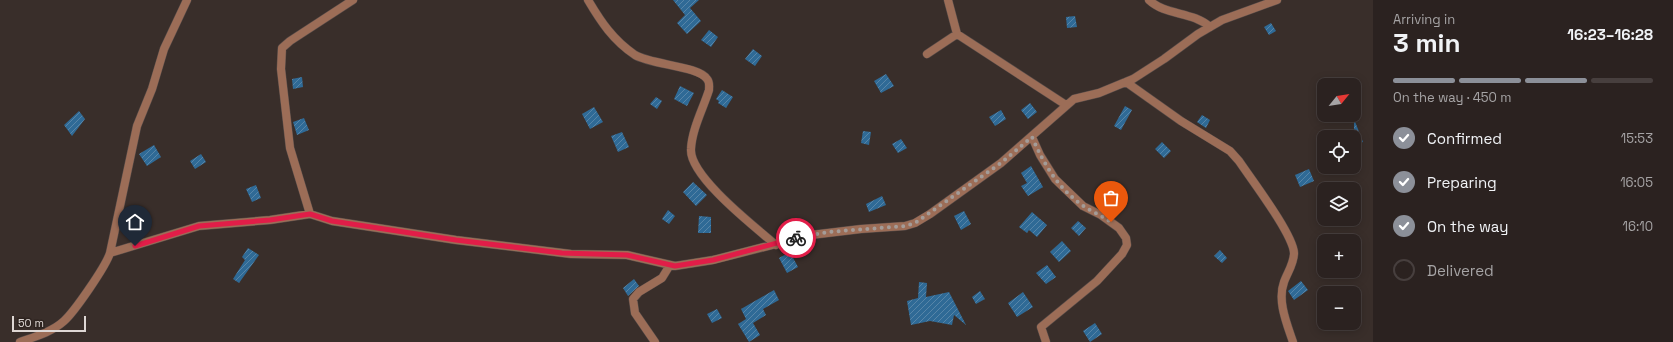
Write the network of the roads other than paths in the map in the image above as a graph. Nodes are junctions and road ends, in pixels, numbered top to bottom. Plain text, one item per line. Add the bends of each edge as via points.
1 (187, 0) edge
2 (353, 0) edge
3 (588, 0) edge
4 (948, 0) edge
5 (1150, 0) edge
6 (1277, 0) edge
7 (1210, 27) junction
8 (957, 34) junction
9 (927, 54) dead end
10 (1126, 82) junction
11 (1066, 105) junction
12 (1032, 137) junction
13 (310, 214) junction
14 (776, 245) junction
15 (110, 253) junction
16 (670, 265) junction
17 (20, 342) edge
18 (655, 342) edge
19 (1046, 342) edge
20 (1293, 342) edge

1 - 15 street via 164,49 137,126
2 - 13 street via 282,48 281,69 290,148
3 - 14 street via 610,34 636,55 654,63 695,71 707,78 709,90 692,138 691,157 708,182
4 - 8 street
5 - 7 street via 1163,10 1195,18
6 - 7 street via 1222,20
7 - 10 street via 1146,72
8 - 9 street
8 - 11 street
10 - 11 street via 1099,93 1074,99
10 - 20 street via 1181,121 1230,151 1291,241 1294,254 1281,293
11 - 12 street
12 - 14 street via 1001,163 915,223 822,233
12 - 19 street via 1047,168 1063,188 1083,206 1111,222 1126,238 1127,245 1097,281 1041,327
13 - 15 street via 199,226
13 - 16 street via 332,221 456,240 565,254 627,255
14 - 16 street via 702,262
15 - 17 street via 102,270 64,322
16 - 18 street via 662,278 639,292 632,304 635,313

